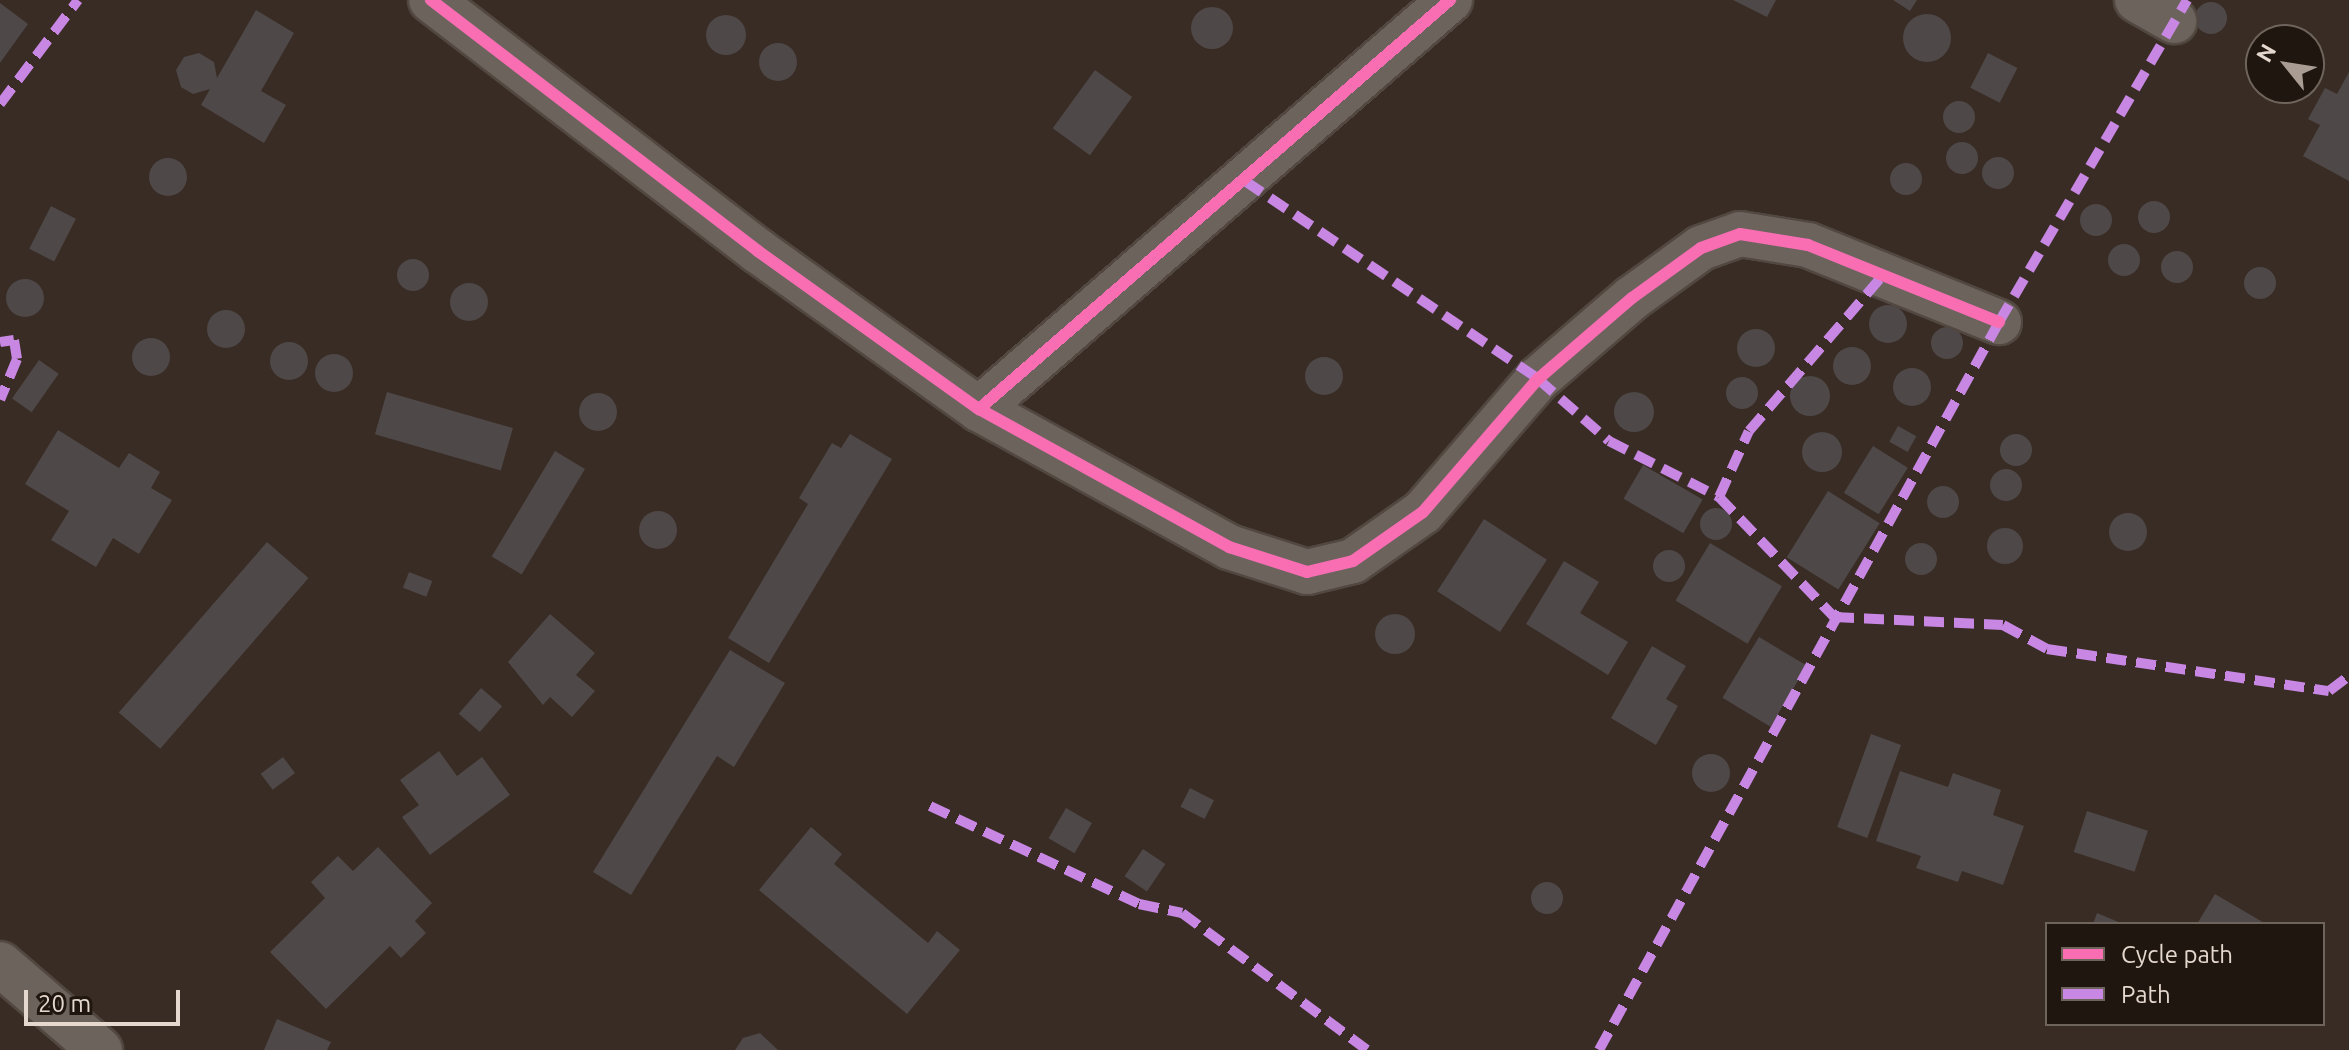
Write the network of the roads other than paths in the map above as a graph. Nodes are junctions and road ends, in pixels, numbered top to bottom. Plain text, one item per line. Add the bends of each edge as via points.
1 (431, 0) edge
2 (1450, 0) edge
3 (1999, 322) dead end
4 (979, 409) junction
5 (0, 964) edge
6 (100, 1050) edge

1 - 4 street via 745,242
2 - 4 street
3 - 4 street via 1808,245 1740,234 1701,248 1550,369 1423,512 1353,561 1307,572 1229,547
5 - 6 street

